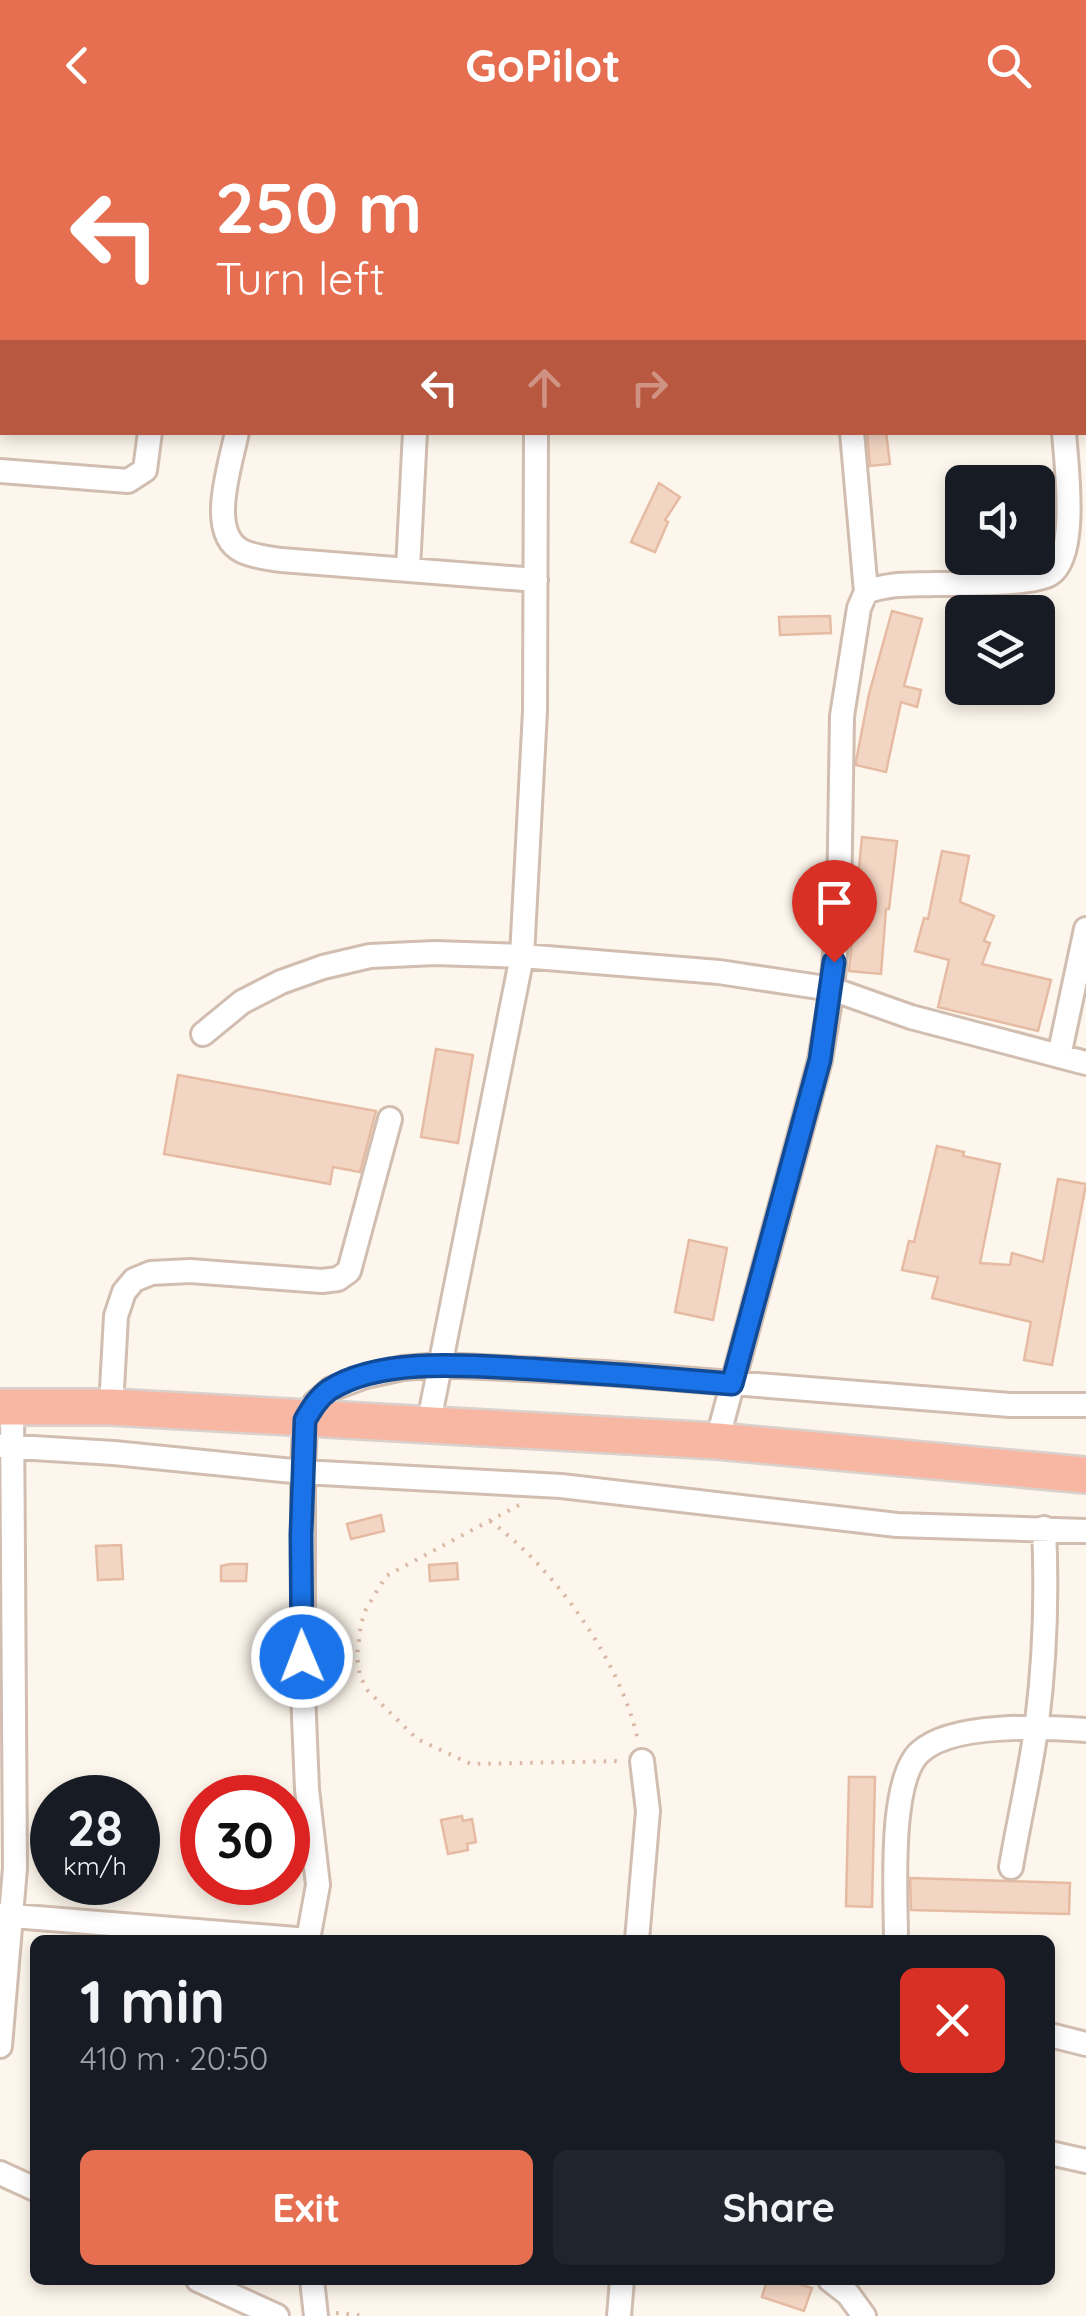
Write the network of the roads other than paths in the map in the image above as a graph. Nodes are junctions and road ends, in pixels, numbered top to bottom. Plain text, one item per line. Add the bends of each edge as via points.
1 (150, 435) edge
2 (237, 435) edge
3 (414, 435) edge
4 (536, 435) edge
5 (852, 435) edge
6 (1064, 435) edge
7 (0, 471) edge
8 (1077, 521) edge
9 (408, 569) junction
10 (536, 580) junction
11 (866, 592) junction
12 (1086, 929) edge
13 (522, 956) junction
14 (832, 989) junction
15 (203, 1034) dead end
16 (1059, 1056) junction
17 (1086, 1063) edge
18 (390, 1119) dead end
19 (441, 1365) junction
20 (732, 1384) junction
21 (1086, 1405) edge
22 (6, 1407) edge
23 (112, 1407) junction
24 (305, 1420) junction
25 (428, 1426) junction
26 (717, 1441) junction
27 (6, 1446) edge
28 (303, 1472) junction
29 (1086, 1476) edge
30 (1044, 1528) junction
31 (1086, 1531) edge
32 (1036, 1726) junction
33 (1086, 1730) edge
34 (642, 1762) road end
35 (1011, 1867) dead end
36 (7, 1914) edge
37 (250, 1935) edge
38 (309, 1935) edge
39 (637, 1935) edge
40 (896, 1935) edge
41 (1055, 2036) edge
42 (1086, 2044) edge
43 (0, 2046) edge
44 (1055, 2154) edge
45 (1086, 2161) edge
46 (0, 2172) edge
47 (30, 2187) edge
48 (209, 2285) edge
49 (313, 2285) edge
50 (620, 2285) edge
51 (836, 2285) edge
52 (316, 2314) edge
53 (277, 2316) edge
54 (619, 2316) edge
55 (864, 2316) edge

1 - 7 street via 145,470 128,481
2 - 9 street via 221,514 231,544 281,560
3 - 9 street
4 - 10 street
5 - 11 street
6 - 8 street
8 - 11 street via 1058,566 1038,579 886,585
9 - 10 street
10 - 13 street
11 - 14 street via 842,716
12 - 16 street
13 - 14 street
13 - 15 street via 370,956 322,967 242,1002
13 - 19 street
14 - 16 street
14 - 20 street via 806,1116
16 - 17 street
18 - 23 street via 349,1271 322,1282 190,1271 134,1280 116,1316
19 - 20 street
19 - 24 street via 385,1372 331,1389
19 - 25 street
20 - 21 street
20 - 26 street
22 - 23 highway
22 - 27 street
23 - 24 highway
24 - 25 highway
24 - 28 street
25 - 26 highway
26 - 29 highway
27 - 28 street
27 - 36 street
28 - 30 street via 560,1486 897,1525
28 - 38 street via 303,1693 318,1885
30 - 31 street
30 - 32 street
32 - 33 street
32 - 35 street
32 - 40 street via 939,1741 910,1766 898,1814
34 - 39 street via 648,1811
36 - 37 street
36 - 43 street
41 - 42 street
44 - 45 street
46 - 47 street
48 - 53 street
49 - 52 street
50 - 54 street
51 - 55 street

